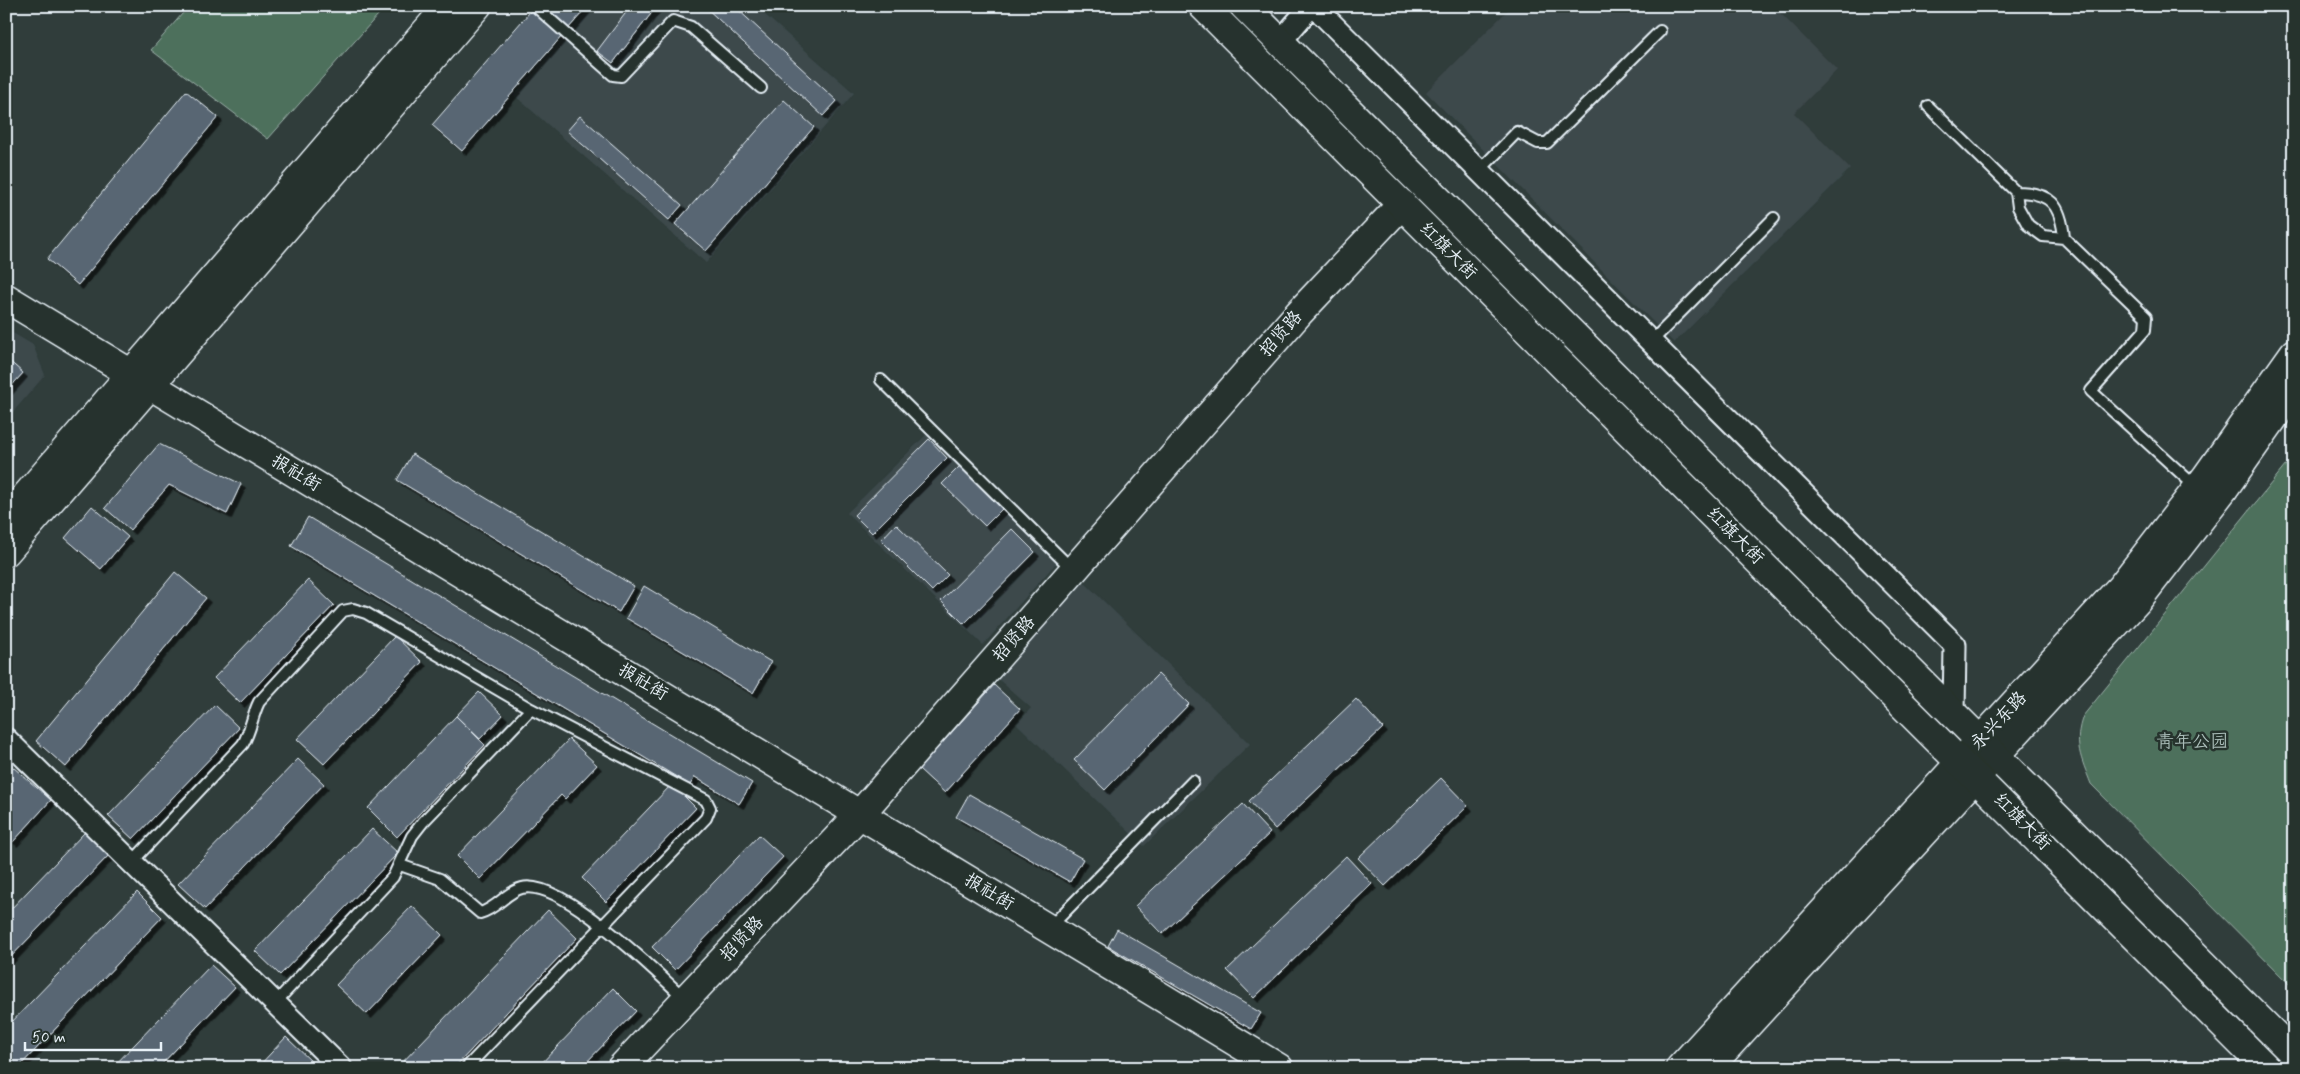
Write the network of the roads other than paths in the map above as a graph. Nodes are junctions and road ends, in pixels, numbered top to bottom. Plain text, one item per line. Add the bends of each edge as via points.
1 (448, 6) edge
2 (477, 6) edge
3 (535, 6) edge
4 (1203, 6) edge
5 (1244, 6) edge
6 (1312, 6) edge
7 (1660, 31) dead end
8 (1280, 42) junction
9 (761, 88) dead end
10 (1928, 106) dead end
11 (1479, 171) junction
12 (2016, 192) junction
13 (1402, 204) junction
14 (1774, 218) dead end
15 (2064, 238) junction
16 (6, 298) edge
17 (1651, 342) junction
18 (2294, 353) edge
19 (140, 379) junction
20 (881, 380) dead end
21 (2294, 390) edge
22 (2197, 489) junction
23 (6, 519) edge
24 (6, 552) edge
25 (1074, 571) junction
26 (531, 709) junction
27 (1954, 713) junction
28 (6, 739) edge
29 (1989, 748) junction
30 (1969, 769) junction
31 (1193, 781) dead end
32 (860, 814) junction
33 (132, 862) junction
34 (400, 864) junction
35 (602, 927) junction
36 (1049, 928) junction
37 (686, 999) junction
38 (275, 1003) junction
39 (2294, 1054) edge
40 (341, 1068) edge
41 (466, 1068) edge
42 (621, 1068) edge
43 (1279, 1068) edge
44 (1680, 1068) edge
45 (1708, 1068) edge
46 (2266, 1068) edge

1 - 19 main road
2 - 19 main road
3 - 9 lane via 612,75 622,76 673,21 691,27
4 - 13 main road, 红旗大街
5 - 8 main road, 红旗大街
6 - 8 street
6 - 11 street
7 - 11 lane via 1547,143 1538,143 1517,132
8 - 27 main road, 红旗大街
10 - 12 lane
11 - 17 street
12 - 15 lane via 2018,207 2028,225 2042,236
12 - 15 lane via 2042,194 2048,199 2063,223
13 - 25 main road, 招贤路 via 1299,313
13 - 30 main road, 红旗大街
14 - 17 lane
15 - 22 lane via 2146,317 2145,330 2091,391
16 - 19 main road, 报社街
17 - 27 street via 1955,645
18 - 22 main road, 永兴东路
19 - 23 main road
19 - 24 main road
19 - 32 main road, 报社街
20 - 25 lane
21 - 29 main road, 永兴东路 via 2223,490 2106,635
22 - 29 main road, 永兴东路
25 - 32 main road, 招贤路
26 - 33 lane via 366,613 353,609 343,611 258,702 243,744
26 - 34 lane via 423,822 412,836
26 - 35 lane via 706,800 710,808 706,818
27 - 29 main road, 红旗大街
28 - 33 street
29 - 30 main road, 永兴东路
29 - 39 main road, 红旗大街
30 - 44 main road, 永兴东路
30 - 45 main road, 永兴东路
30 - 46 main road, 红旗大街
31 - 36 lane
32 - 36 main road, 报社街
32 - 37 main road, 招贤路
33 - 38 street
34 - 35 lane via 440,879 480,913 491,910 512,892 538,888 558,896
34 - 38 lane via 393,877
35 - 37 lane via 627,945
35 - 41 lane
36 - 43 main road, 报社街
37 - 42 main road, 招贤路
38 - 40 street

